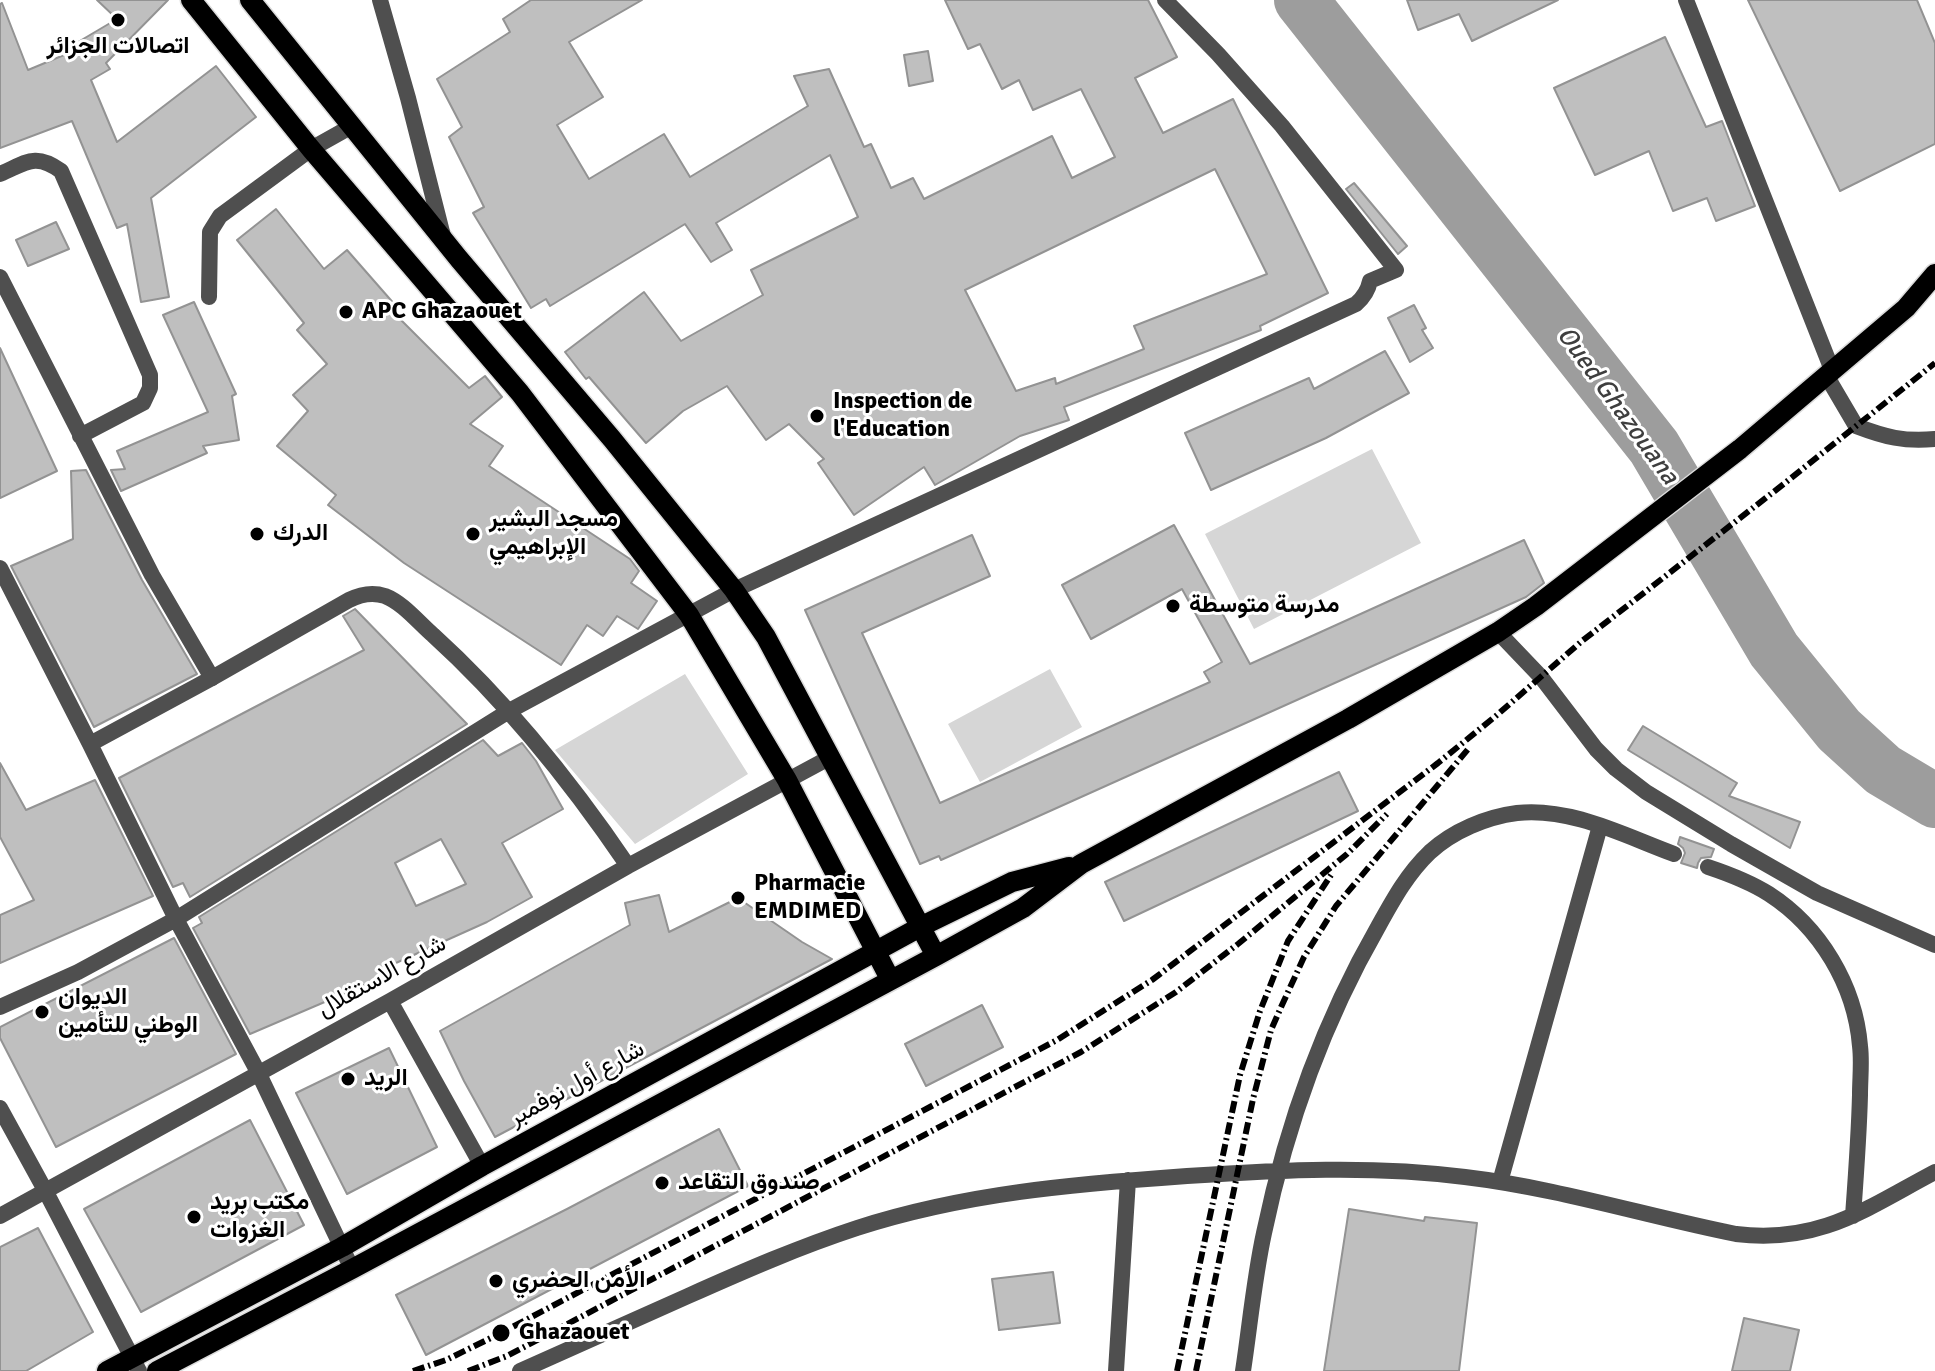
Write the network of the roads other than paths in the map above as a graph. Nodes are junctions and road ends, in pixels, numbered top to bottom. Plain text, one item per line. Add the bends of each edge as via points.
1 (191, 0) edge
2 (250, 0) edge
3 (380, 0) edge
4 (1165, 0) edge
5 (1686, 0) edge
6 (352, 126) junction
7 (311, 149) junction
8 (0, 174) edge
9 (443, 237) junction
10 (1935, 274) edge
11 (0, 277) edge
12 (209, 297) dead end
13 (1829, 372) junction
14 (80, 436) junction
15 (1935, 439) edge
16 (0, 568) edge
17 (734, 590) junction
18 (689, 615) junction
19 (1498, 632) junction
20 (212, 678) junction
21 (509, 711) junction
22 (90, 744) junction
23 (829, 758) junction
24 (787, 780) junction
25 (1600, 826) junction
26 (1674, 854) dead end
27 (1081, 864) junction
28 (628, 866) junction
29 (1708, 867) dead end
30 (176, 919) junction
31 (922, 926) junction
32 (1935, 945) edge
33 (876, 951) junction
34 (936, 956) junction
35 (890, 979) junction
36 (390, 1001) junction
37 (0, 1007) edge
38 (258, 1072) junction
39 (0, 1108) edge
40 (482, 1166) junction
41 (1279, 1170) junction
42 (1935, 1172) edge
43 (1128, 1180) junction
44 (1500, 1182) junction
45 (46, 1192) junction
46 (0, 1216) edge
47 (1853, 1216) junction
48 (342, 1247) junction
49 (352, 1269) junction
50 (136, 1365) edge
51 (107, 1371) edge
52 (157, 1371) edge
53 (520, 1371) edge
54 (1116, 1371) edge
55 (1243, 1371) edge

1 - 7 main road
2 - 6 main road
3 - 9 street
4 - 17 street via 1282,126 1396,270 1370,281 1356,304
5 - 13 street
6 - 7 street
6 - 9 main road
7 - 12 street via 220,216 210,232
7 - 18 main road via 520,393
8 - 14 street via 35,159 61,171 150,375 143,403
9 - 17 main road
10 - 13 main road via 1906,308
11 - 14 street
13 - 15 street via 1856,426 1894,439
13 - 19 main road via 1740,449
14 - 20 street
16 - 22 street
17 - 18 street
17 - 23 main road via 766,637
18 - 21 street
18 - 24 main road
19 - 27 main road
19 - 32 street via 1541,677 1596,749 1646,792 1817,893
20 - 21 street via 359,595 380,595 398,604
20 - 22 street
21 - 28 street via 552,760
21 - 30 street
22 - 30 street
23 - 24 street, شارع الاستقلال
23 - 31 main road
24 - 28 street, شارع الاستقلال
24 - 33 main road
25 - 26 street
25 - 41 street via 1539,812 1496,817 1452,836 1415,868 1342,996 1296,1111
25 - 44 street
27 - 31 main road, شارع أول نوفمبر via 1012,882
27 - 34 main road via 1023,908
28 - 36 street, شارع الاستقلال
29 - 47 street via 1750,883 1790,910 1824,947 1848,994 1860,1046
30 - 37 street
30 - 38 street
31 - 33 main road, شارع أول نوفمبر
31 - 34 main road
33 - 35 main road
33 - 40 main road, شارع أول نوفمبر
34 - 35 main road
35 - 49 main road
36 - 38 street, شارع الاستقلال
36 - 40 street
38 - 45 street, شارع الاستقلال
38 - 48 street
39 - 45 street
40 - 48 main road, شارع أول نوفمبر
41 - 43 street
41 - 44 street via 1391,1170
41 - 55 street
42 - 47 street
43 - 53 street via 1004,1193 860,1227 790,1251
43 - 54 street
44 - 47 street via 1759,1237 1805,1233
45 - 46 street, شارع الاستقلال
45 - 50 street
48 - 49 street
48 - 50 main road, شارع أول نوفمبر
49 - 52 main road
50 - 51 main road, شارع أول نوفمبر

